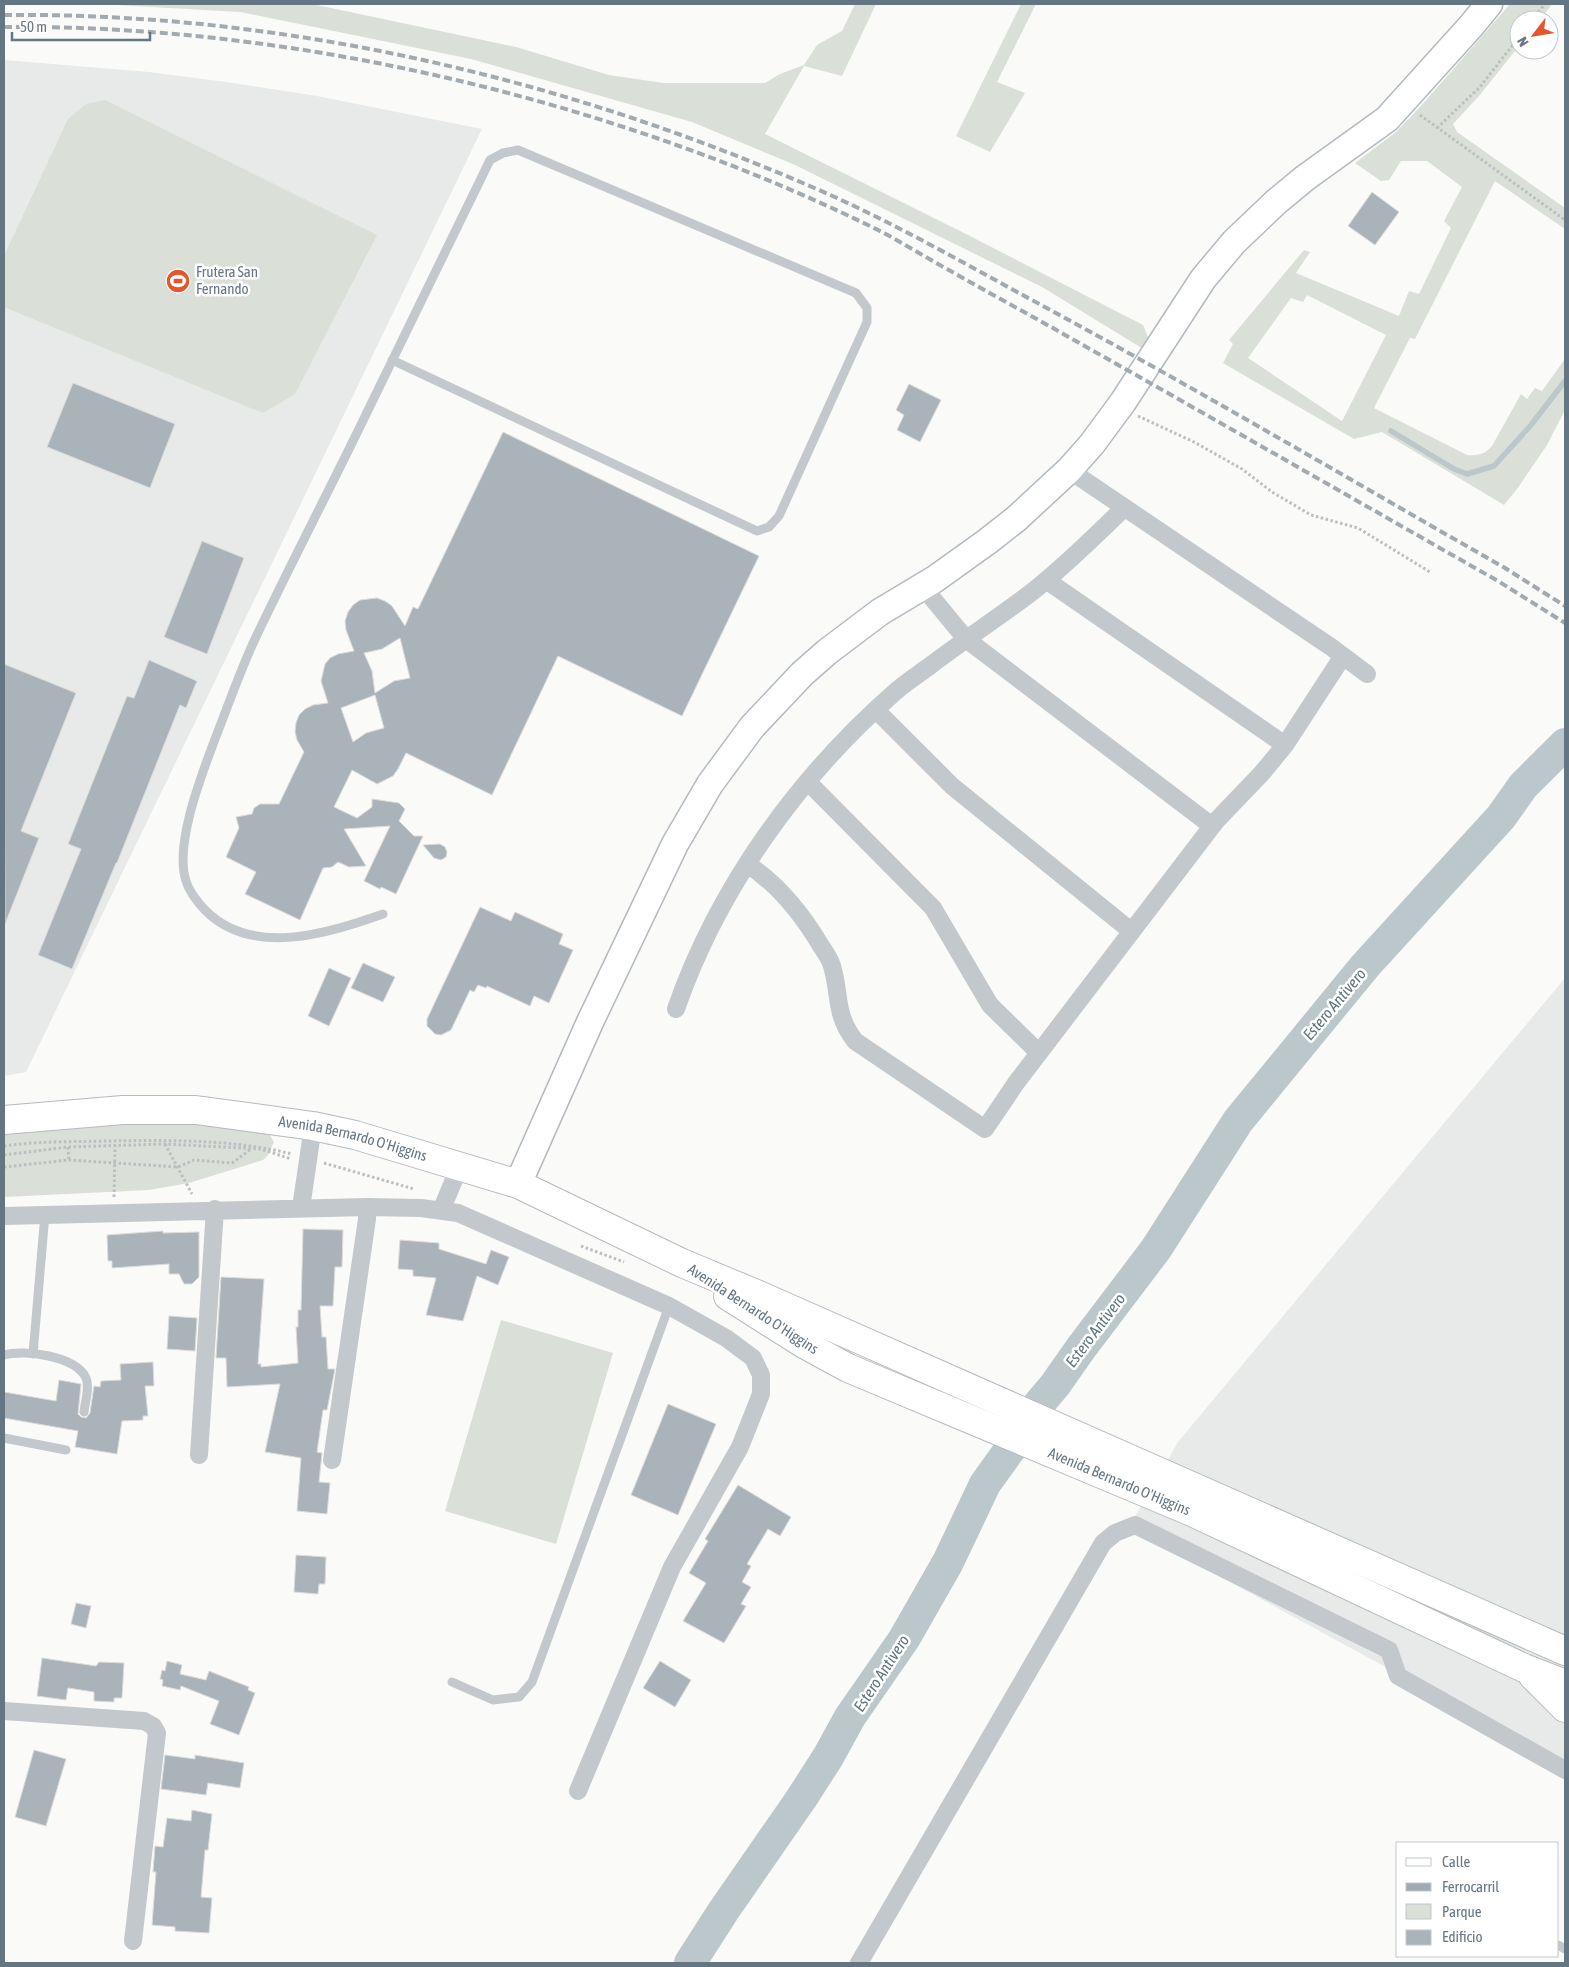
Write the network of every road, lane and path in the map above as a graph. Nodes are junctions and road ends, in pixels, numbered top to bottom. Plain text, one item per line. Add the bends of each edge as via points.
1 (1489, 4) edge
2 (1509, 50) edge
3 (1402, 102) junction
4 (1438, 128) junction
5 (1565, 220) edge
6 (392, 360) junction
7 (1120, 406) junction
8 (1069, 470) junction
9 (1124, 508) junction
10 (1430, 572) dead end
11 (1046, 580) junction
12 (923, 587) junction
13 (966, 639) junction
14 (1343, 656) junction
15 (1367, 674) dead end
16 (876, 710) junction
17 (1285, 745) junction
18 (808, 782) junction
19 (1212, 826) junction
20 (747, 864) junction
21 (383, 914) dead end
22 (1131, 932) junction
23 (676, 1009) dead end
24 (1039, 1053) junction
25 (4, 1120) edge
26 (313, 1126) junction
27 (166, 1144) junction
28 (115, 1146) junction
29 (68, 1147) junction
30 (252, 1149) junction
31 (4, 1154) edge
32 (69, 1160) junction
33 (115, 1162) junction
34 (308, 1165) junction
35 (460, 1165) junction
36 (4, 1167) edge
37 (178, 1167) junction
38 (518, 1184) junction
39 (367, 1207) junction
40 (301, 1208) junction
41 (207, 1210) junction
42 (441, 1211) junction
43 (114, 1212) junction
44 (45, 1214) junction
45 (4, 1216) edge
46 (682, 1263) junction
47 (669, 1306) junction
48 (33, 1354) junction
49 (4, 1355) edge
50 (84, 1412) dead end
51 (4, 1438) edge
52 (66, 1450) dead end
53 (199, 1455) dead end
54 (332, 1460) dead end
55 (1193, 1500) junction
56 (1565, 1651) edge
57 (1524, 1668) junction
58 (452, 1682) dead end
59 (1565, 1684) edge
60 (1565, 1708) edge
61 (4, 1711) edge
62 (1565, 1770) edge
63 (578, 1791) dead end
64 (133, 1941) dead end
65 (860, 1963) edge

1 - 3 street
2 - 4 path via 1480,87
3 - 4 path
3 - 7 street via 1387,119 1276,202 1234,242 1203,279
4 - 5 path
6 - 6 lane via 490,160 518,150 856,293 867,308 867,322 779,516 769,527 757,531
6 - 21 lane via 254,642 200,779 182,859 186,882 199,904 215,921 240,933 270,938 313,934
7 - 8 street
7 - 10 path via 1242,469 1311,515 1358,528
8 - 9 street
8 - 12 street via 1016,519
9 - 11 street
9 - 14 street
11 - 13 street
11 - 17 street
12 - 13 street
12 - 38 street via 853,631 802,674 752,727 710,784 676,844 607,986
13 - 16 street
13 - 19 street
14 - 15 street
14 - 17 street
16 - 18 street
16 - 22 street via 952,786
17 - 19 street
18 - 20 street
18 - 24 street via 932,908 990,1006
19 - 22 street
20 - 23 street via 702,942
20 - 24 street via 764,875 792,904 820,944 832,964 839,1011 855,1041 985,1130
22 - 24 street
25 - 26 main road, Avenida Bernardo O'Higgins via 123,1110 196,1110
26 - 34 street
26 - 35 main road, Avenida Bernardo O'Higgins via 355,1134
27 - 28 path
27 - 30 path
27 - 37 path
28 - 29 path
28 - 33 path
29 - 31 path
29 - 32 path
30 - 34 path
30 - 37 path via 232,1163 194,1160
32 - 33 path
32 - 36 path
33 - 37 path
33 - 43 path
34 - 40 street
35 - 38 main road, Avenida Bernardo O'Higgins
35 - 42 street
37 - 41 path
38 - 46 main road, Avenida Bernardo O'Higgins
39 - 40 street
39 - 42 street
39 - 54 street
40 - 41 street
41 - 43 street
41 - 53 street
42 - 47 street via 458,1213
43 - 44 street
44 - 45 street
44 - 48 lane
46 - 55 main road, Avenida Bernardo O'Higgins via 857,1338
46 - 55 main road, Avenida Bernardo O'Higgins via 734,1301 848,1368
47 - 58 lane via 532,1682 518,1697 493,1700
47 - 63 street via 726,1338 753,1358 762,1375 761,1394 740,1447 672,1567
48 - 49 lane
48 - 50 lane via 54,1357 79,1369 88,1385
51 - 52 lane
55 - 56 main road, Avenida Bernardo O'Higgins
55 - 57 main road, Avenida Bernardo O'Higgins
57 - 59 main road, Avenida Bernardo O'Higgins
57 - 60 main road
61 - 64 street via 144,1722 153,1726 157,1734
62 - 65 street via 1398,1676 1389,1650 1135,1525 1103,1543

